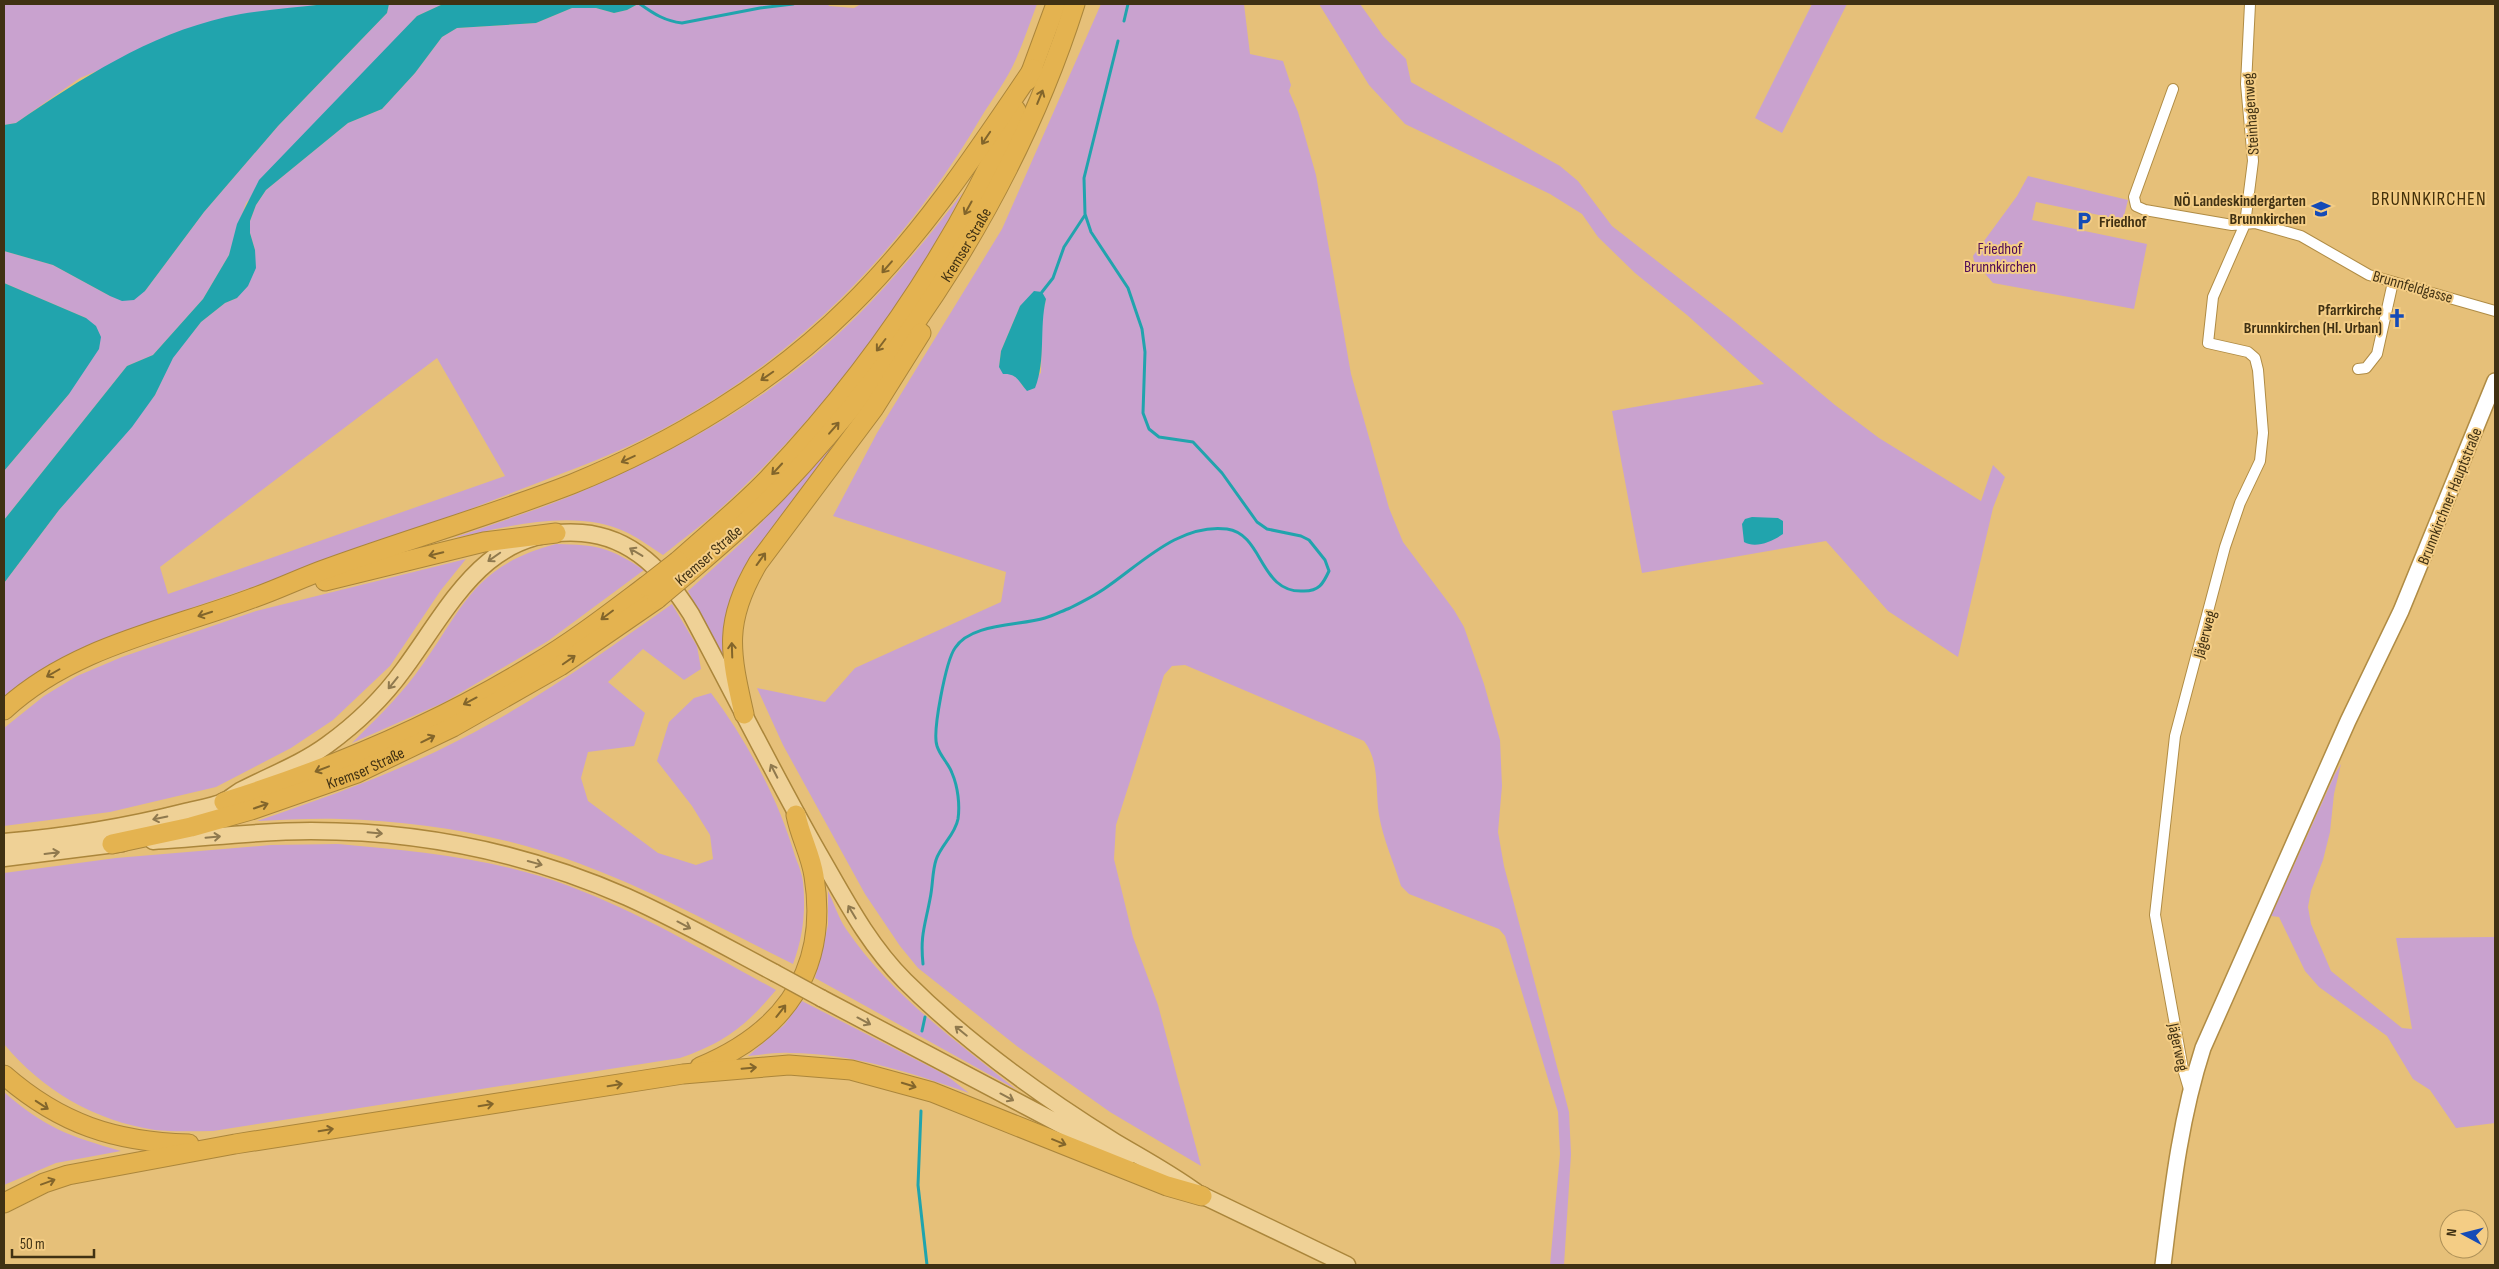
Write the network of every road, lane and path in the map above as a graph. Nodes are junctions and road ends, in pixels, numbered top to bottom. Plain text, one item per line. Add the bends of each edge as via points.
1 (2250, 4) edge
2 (1065, 11) edge
3 (1033, 68) junction
4 (2173, 89) dead end
5 (982, 220) junction
6 (2245, 224) junction
7 (2393, 282) junction
8 (2495, 310) edge
9 (2358, 369) dead end
10 (2495, 381) edge
11 (556, 533) junction
12 (683, 567) junction
13 (652, 592) junction
14 (251, 599) junction
15 (4, 710) edge
16 (744, 714) junction
17 (224, 802) junction
18 (796, 815) junction
19 (4, 842) edge
20 (112, 844) junction
21 (4, 858) edge
22 (683, 1074) junction
23 (4, 1075) edge
24 (2189, 1089) junction
25 (235, 1144) junction
26 (1202, 1196) junction
27 (4, 1203) edge
28 (1347, 1265) edge
29 (2163, 1265) edge

1 - 6 street, Steinhagenweg via 2246,84 2253,161
2 - 3 highway, Kremser Straße
5 -> 2 highway, Kremser Straße via 1029,124
3 -> 12 highway, Kremser Straße via 974,198 932,270 885,340 850,386 772,474
3 -> 14 highway via 955,183 882,273 814,339 734,400 650,448 572,484 327,569
4 - 6 street, Brunnfeldgasse via 2134,197 2136,206 2232,225
12 -> 5 highway, Kremser Straße via 776,493 849,412 909,332
16 -> 5 highway via 731,642 738,602 746,583 907,358
6 - 7 street, Brunnfeldgasse via 2256,223 2301,236 2369,275
6 - 24 street, Jägerweg via 2212,297 2208,343 2248,352 2255,358 2264,432 2261,457 2225,547 2181,710 2156,894 2156,934
7 - 8 street, Brunnfeldgasse
7 - 9 street via 2377,354 2366,368
10 - 24 main road, Brunnkirchner Hauptstraße via 2402,611 2348,722 2203,1048
11 -> 14 highway via 484,542
16 -> 11 main road via 691,614 654,564 639,553 605,538
11 -> 17 main road via 512,546 477,570 460,589 404,670 357,721 300,762
12 - 13 highway, Kremser Straße, bridge
13 -> 17 highway, Kremser Straße via 444,716 346,760
20 -> 13 highway, Kremser Straße via 251,810 357,773 453,727 560,666
14 -> 15 highway via 148,633 77,661 32,686
18 -> 16 main road
17 -> 19 main road via 130,824
22 -> 18 highway via 725,1056 760,1034 786,1006 808,967 815,937 817,897 809,854
26 -> 18 main road via 1032,1086 932,1006 894,969 861,928
21 -> 20 main road
20 -> 26 main road, bridge via 311,831 412,837 544,865 675,920 1111,1152
25 -> 22 highway
22 -> 26 highway via 789,1065 819,1066 879,1076 965,1104 1167,1186
23 -> 25 highway via 45,1107 110,1135 161,1143
24 - 29 main road, Brunnkirchner Hauptstraße
27 -> 25 highway via 68,1175
26 - 28 main road

